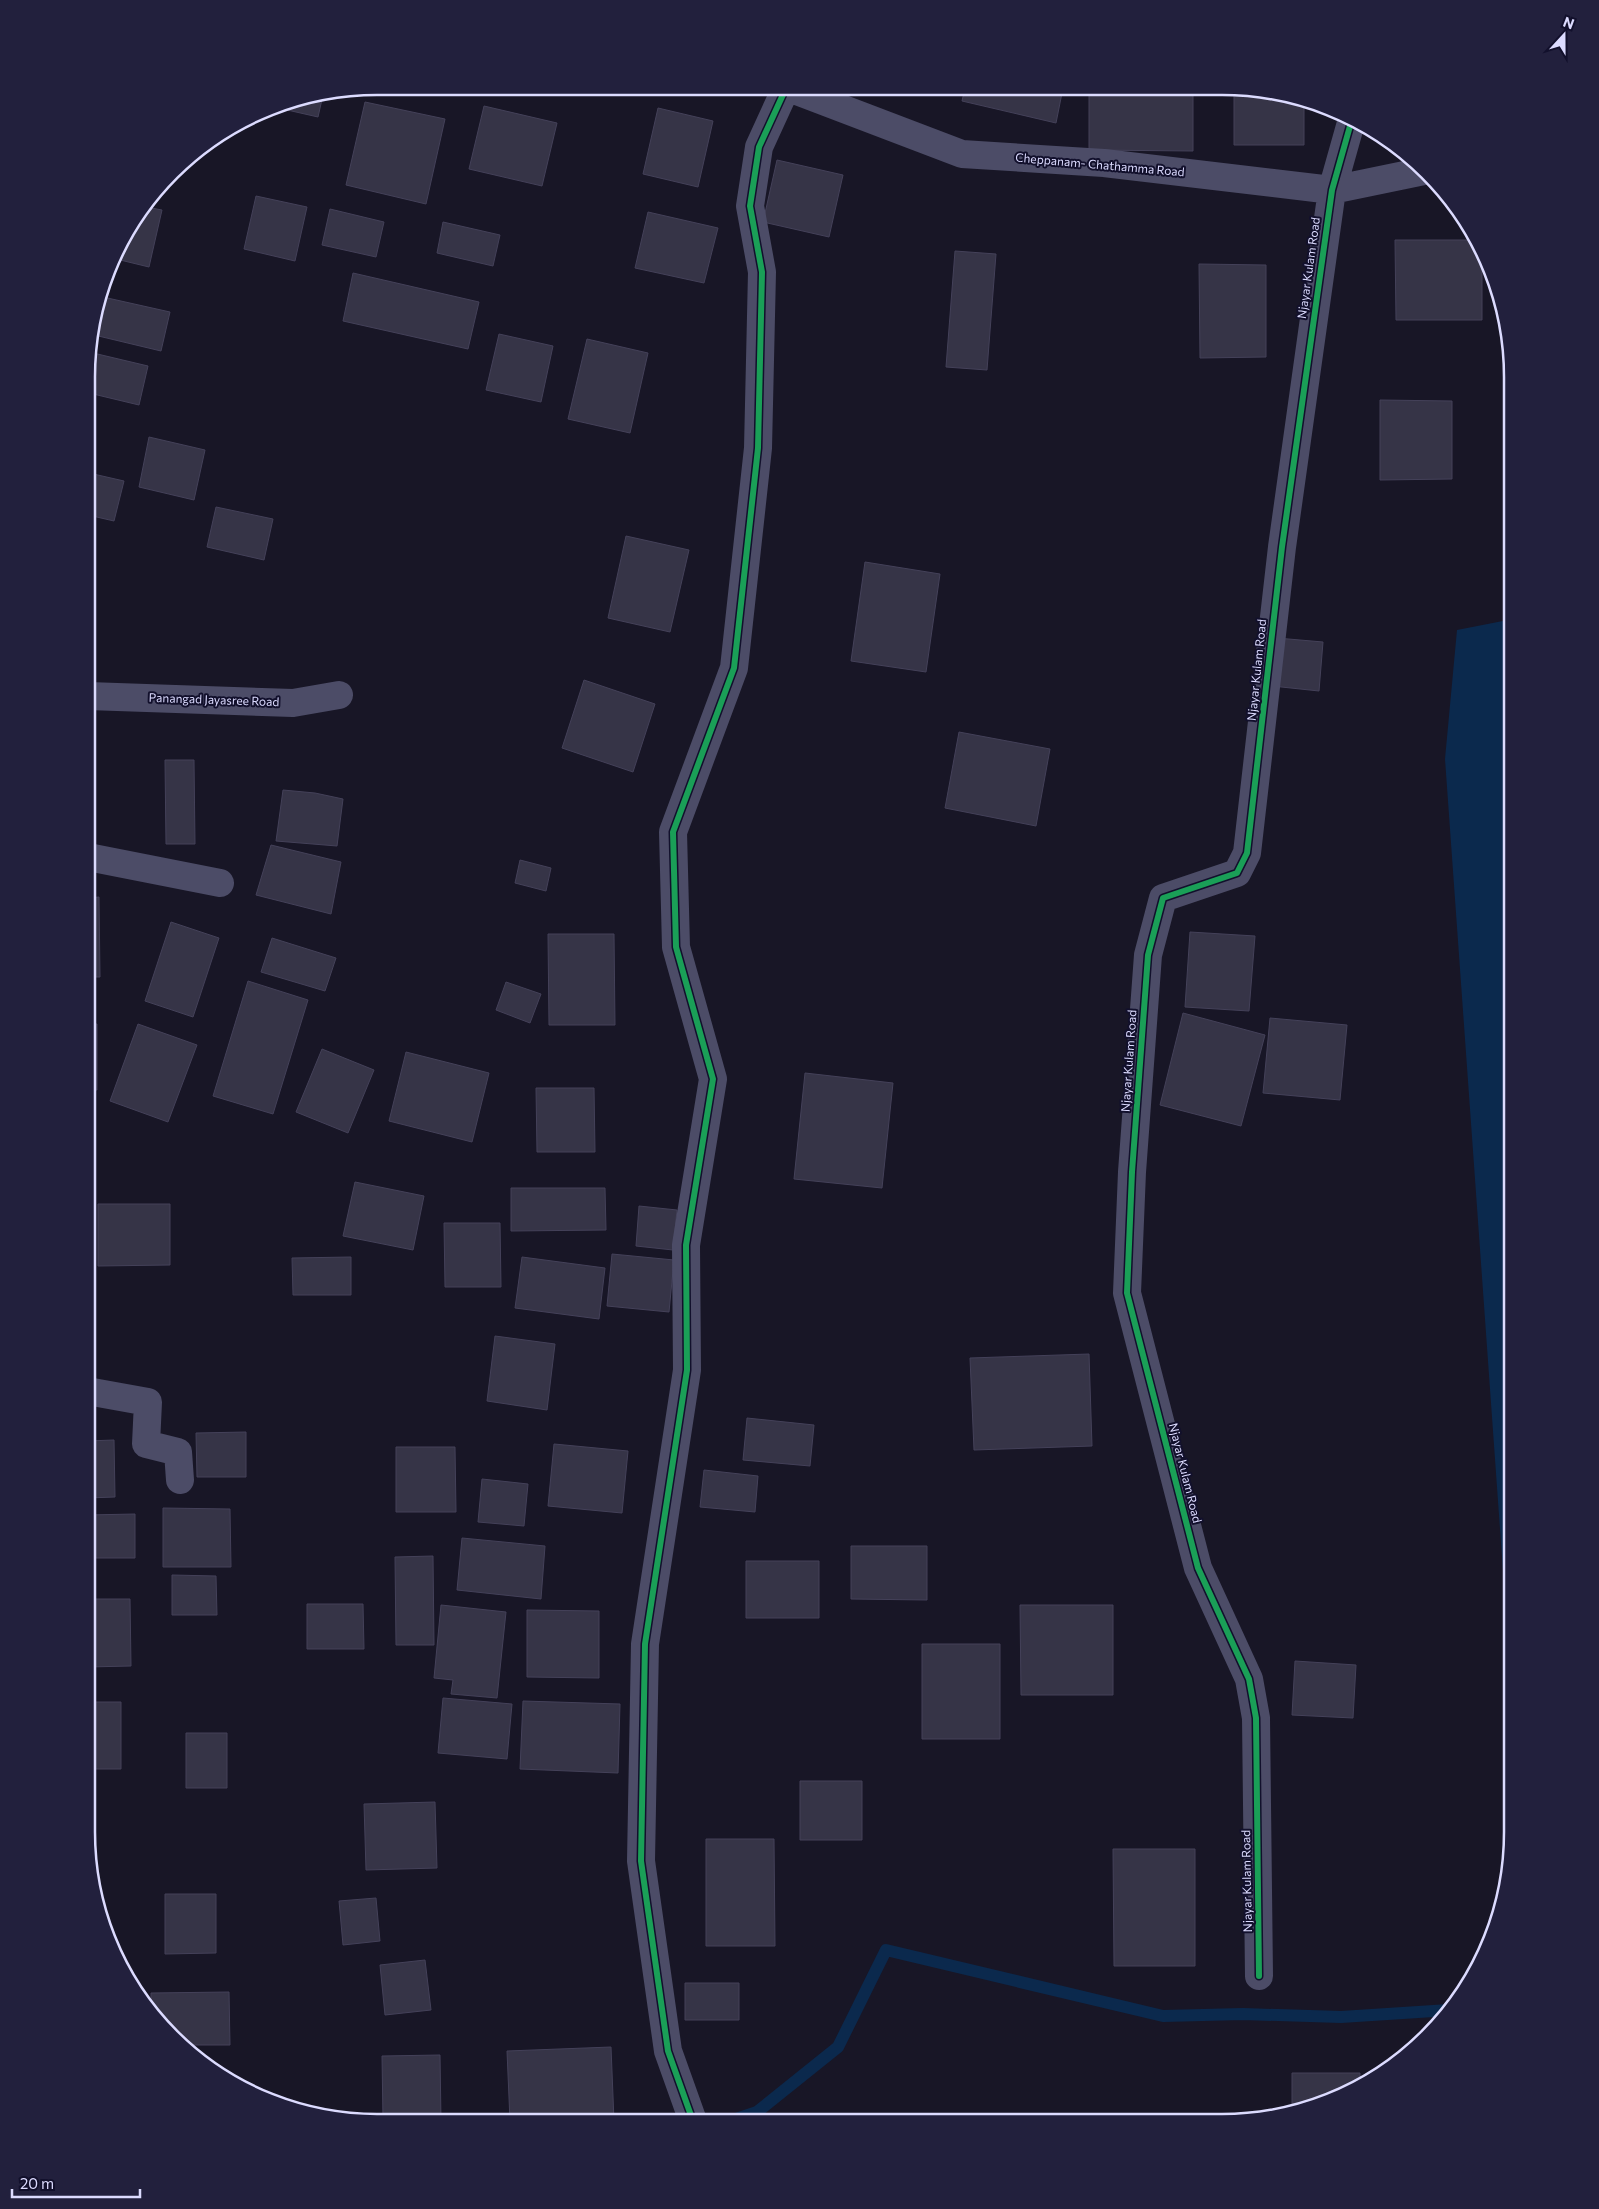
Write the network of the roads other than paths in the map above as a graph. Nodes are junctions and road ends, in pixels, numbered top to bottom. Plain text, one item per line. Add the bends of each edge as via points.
1 (783, 95) edge
2 (805, 95) edge
3 (1350, 126) edge
4 (1416, 173) edge
5 (1332, 190) junction
6 (339, 695) dead end
7 (95, 696) edge
8 (95, 858) edge
9 (220, 883) dead end
10 (95, 1392) edge
11 (180, 1480) dead end
12 (1260, 1976) dead end
13 (691, 2114) edge

1 - 13 street via 759,147 750,206 762,272 758,448 734,668 673,832 676,947 713,1079 686,1245 687,1370 645,1644 641,1861 668,2051
2 - 5 street, Cheppanam- Chathamma Road via 962,154 1104,163
3 - 5 street
4 - 5 street, Cheppanam- Chathamma Road
5 - 12 street, Njayar Kulam Road via 1282,547 1247,853 1237,873 1162,898 1148,955 1126,1293 1198,1568 1249,1679 1256,1718
6 - 7 street, Panangad Jayasree Road via 293,703
8 - 9 street
10 - 11 street via 148,1402 146,1444 178,1452

